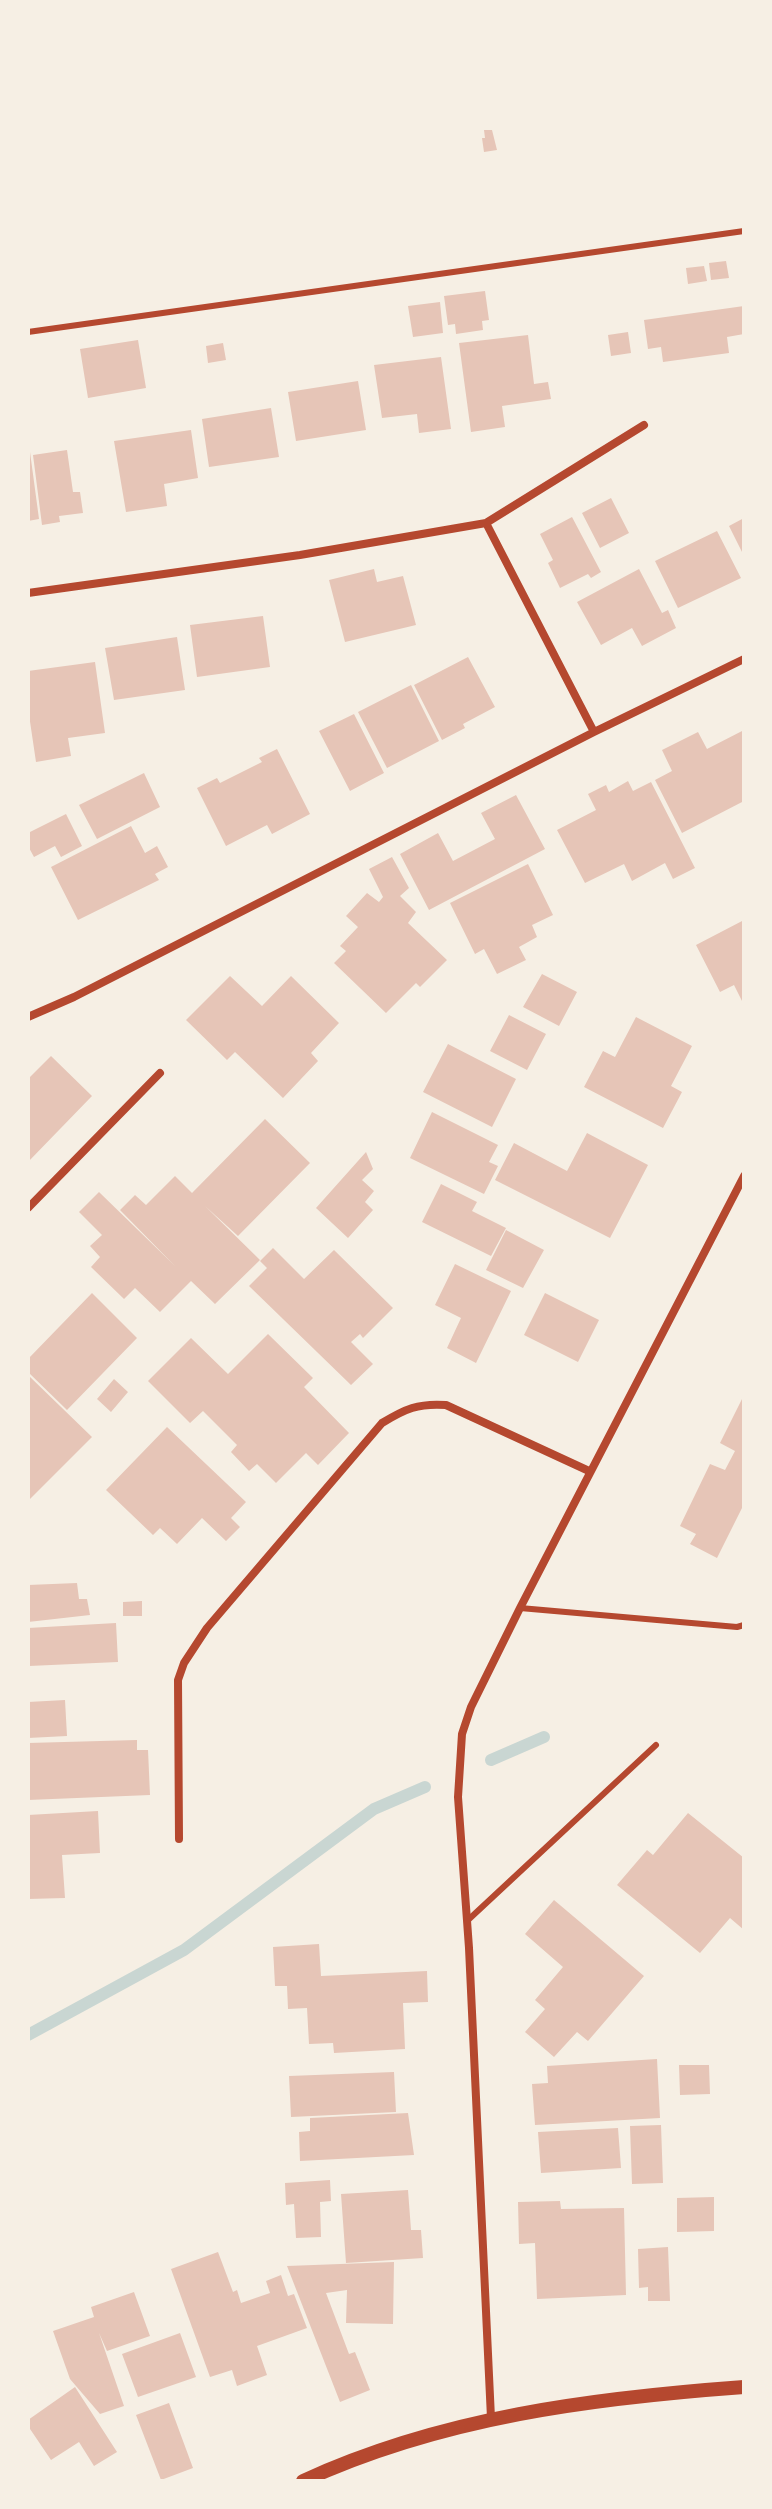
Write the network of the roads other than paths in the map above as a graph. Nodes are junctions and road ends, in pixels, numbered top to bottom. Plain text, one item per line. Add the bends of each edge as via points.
1 (744, 231) edge
2 (28, 332) edge
3 (644, 425) dead end
4 (486, 523) junction
5 (28, 593) edge
6 (744, 659) edge
7 (594, 732) junction
8 (28, 1017) edge
9 (160, 1073) dead end
10 (744, 1176) edge
11 (28, 1208) edge
12 (589, 1471) junction
13 (520, 1608) junction
14 (744, 1625) edge
15 (656, 1745) dead end
16 (179, 1839) dead end
17 (467, 1921) junction
18 (744, 2387) edge
19 (491, 2418) junction
20 (303, 2481) edge

1 - 2 lane
3 - 4 street
4 - 5 street
4 - 7 street
6 - 7 street
7 - 8 street
9 - 11 street
10 - 12 street
12 - 13 street
12 - 16 street via 446,1405 425,1403 382,1423 207,1628 184,1663 177,1706
13 - 14 lane
13 - 17 street via 462,1734 458,1797
15 - 17 lane
17 - 19 street
18 - 19 street via 653,2393
19 - 20 street

